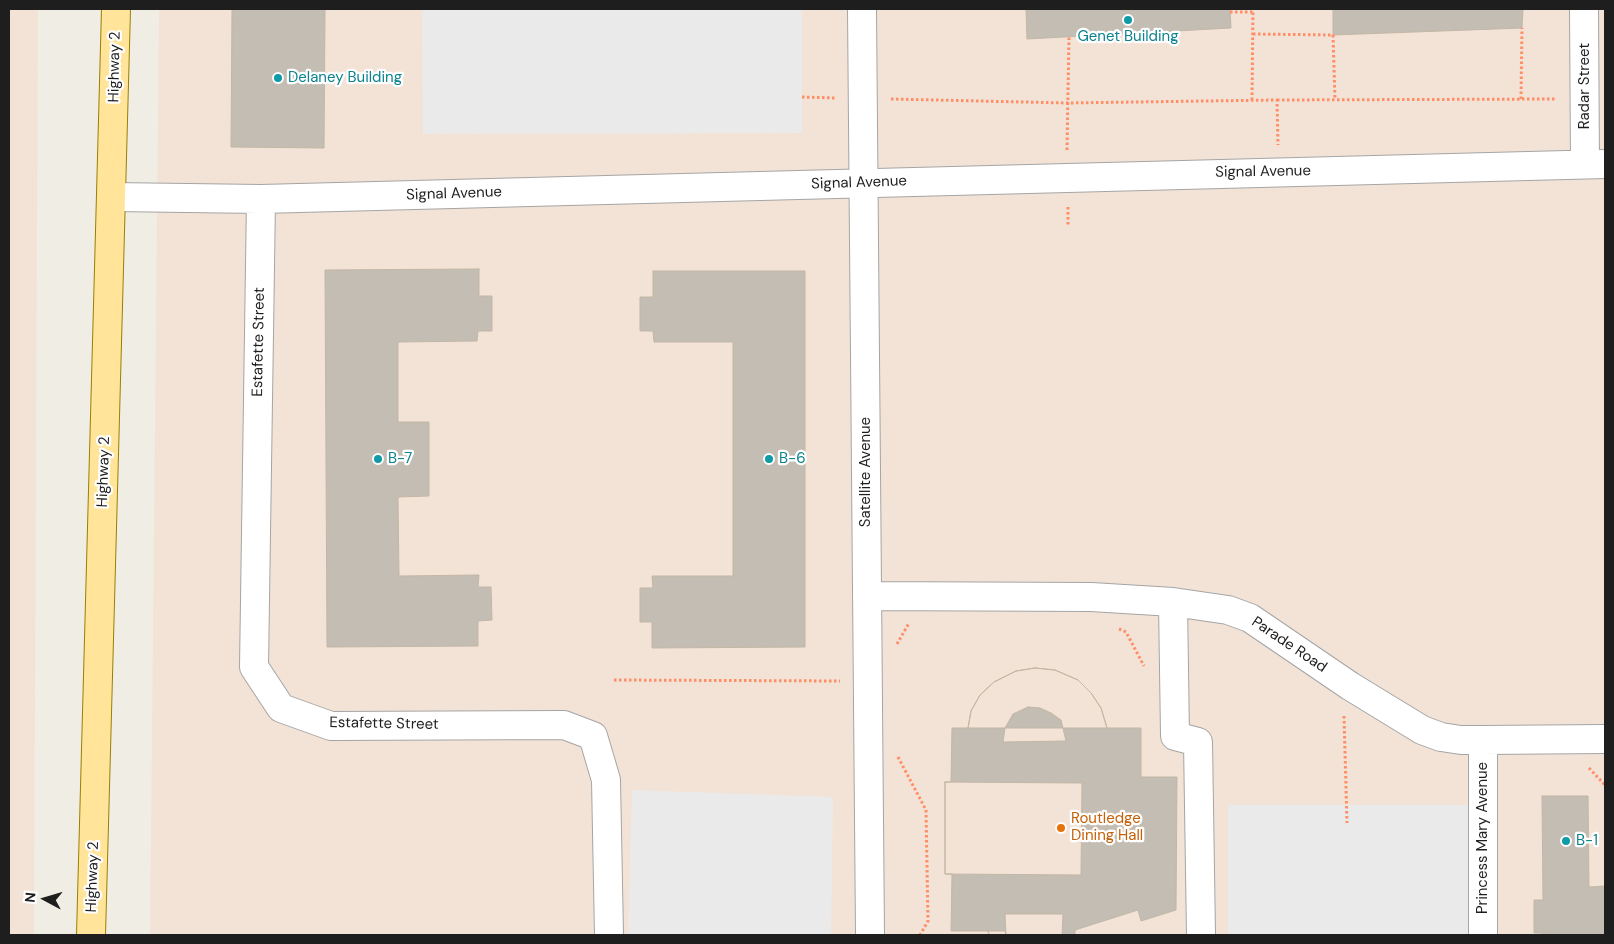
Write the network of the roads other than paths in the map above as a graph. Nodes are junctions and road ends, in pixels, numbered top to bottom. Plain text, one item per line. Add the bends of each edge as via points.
1 (116, 9) edge
2 (862, 9) edge
3 (1584, 9) edge
4 (1595, 164) edge
5 (864, 183) junction
6 (112, 197) junction
7 (261, 199) junction
8 (867, 596) junction
9 (1173, 602) junction
10 (1605, 738) edge
11 (1483, 740) junction
12 (91, 935) edge
13 (609, 935) edge
14 (870, 935) edge
15 (1201, 935) edge
16 (1484, 935) edge

1 - 6 main road, Highway 2
2 - 5 street, Satellite Avenue
3 - 4 street, Radar Street
4 - 5 street, Signal Avenue
5 - 7 street, Signal Avenue
5 - 8 street, Satellite Avenue
6 - 7 street, Signal Avenue
6 - 12 main road, Highway 2
7 - 13 street, Estafette Street via 254,667 281,708 331,726 564,725 593,736 606,780
8 - 9 street, Parade Road via 1091,597
8 - 14 street, Satellite Avenue
9 - 11 street, Parade Road via 1228,610 1250,618 1422,730 1441,737
9 - 15 street via 1176,736 1198,742
10 - 11 street, Parade Road
11 - 16 street, Princess Mary Avenue

